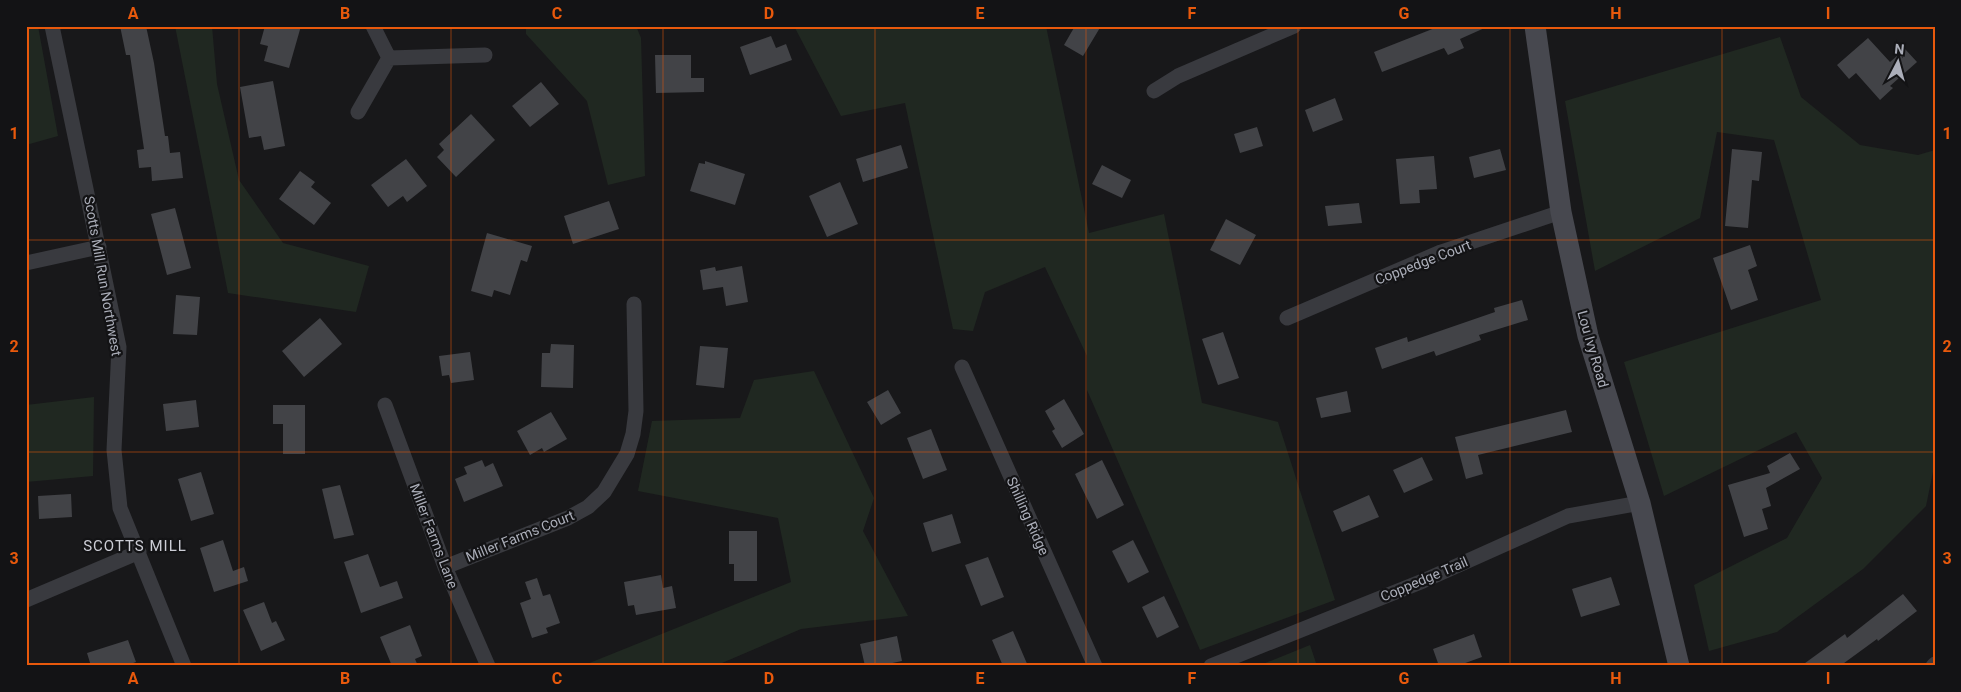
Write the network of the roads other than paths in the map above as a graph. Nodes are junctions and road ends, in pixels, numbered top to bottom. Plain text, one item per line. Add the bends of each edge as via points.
1 (52, 26) edge
2 (373, 26) edge
3 (1294, 26) edge
4 (1536, 26) edge
5 (485, 56) dead end
6 (389, 58) junction
7 (1154, 91) dead end
8 (358, 112) dead end
9 (1561, 212) junction
10 (100, 247) junction
11 (26, 262) edge
12 (634, 304) dead end
13 (1287, 318) dead end
14 (962, 367) dead end
15 (384, 406) dead end
16 (1640, 503) junction
17 (139, 552) junction
18 (445, 567) junction
19 (26, 600) edge
20 (184, 666) edge
21 (488, 666) edge
22 (1095, 666) edge
23 (1211, 666) edge
24 (1679, 666) edge

1 - 10 street, Scotts Mill Run Northwest
2 - 6 street
3 - 7 street via 1178,76
4 - 9 street, Lou Ivy Road
5 - 6 street
6 - 8 street
9 - 13 street, Coppedge Court via 1441,252
9 - 16 street, Lou Ivy Road via 1588,336
10 - 11 street
10 - 17 street, Scotts Mill Run Northwest via 119,347 114,450 120,508
12 - 18 street, Miller Farms Court via 636,411 633,434 627,454 604,492 588,507 568,518
14 - 22 street, Shilling Ridge
15 - 18 street, Miller Farms Lane
16 - 23 street, Coppedge Trail via 1568,516 1423,581
16 - 24 street, Lou Ivy Road
17 - 19 street
17 - 20 street, Scotts Mill Run Northwest
18 - 21 street, Miller Farms Lane

